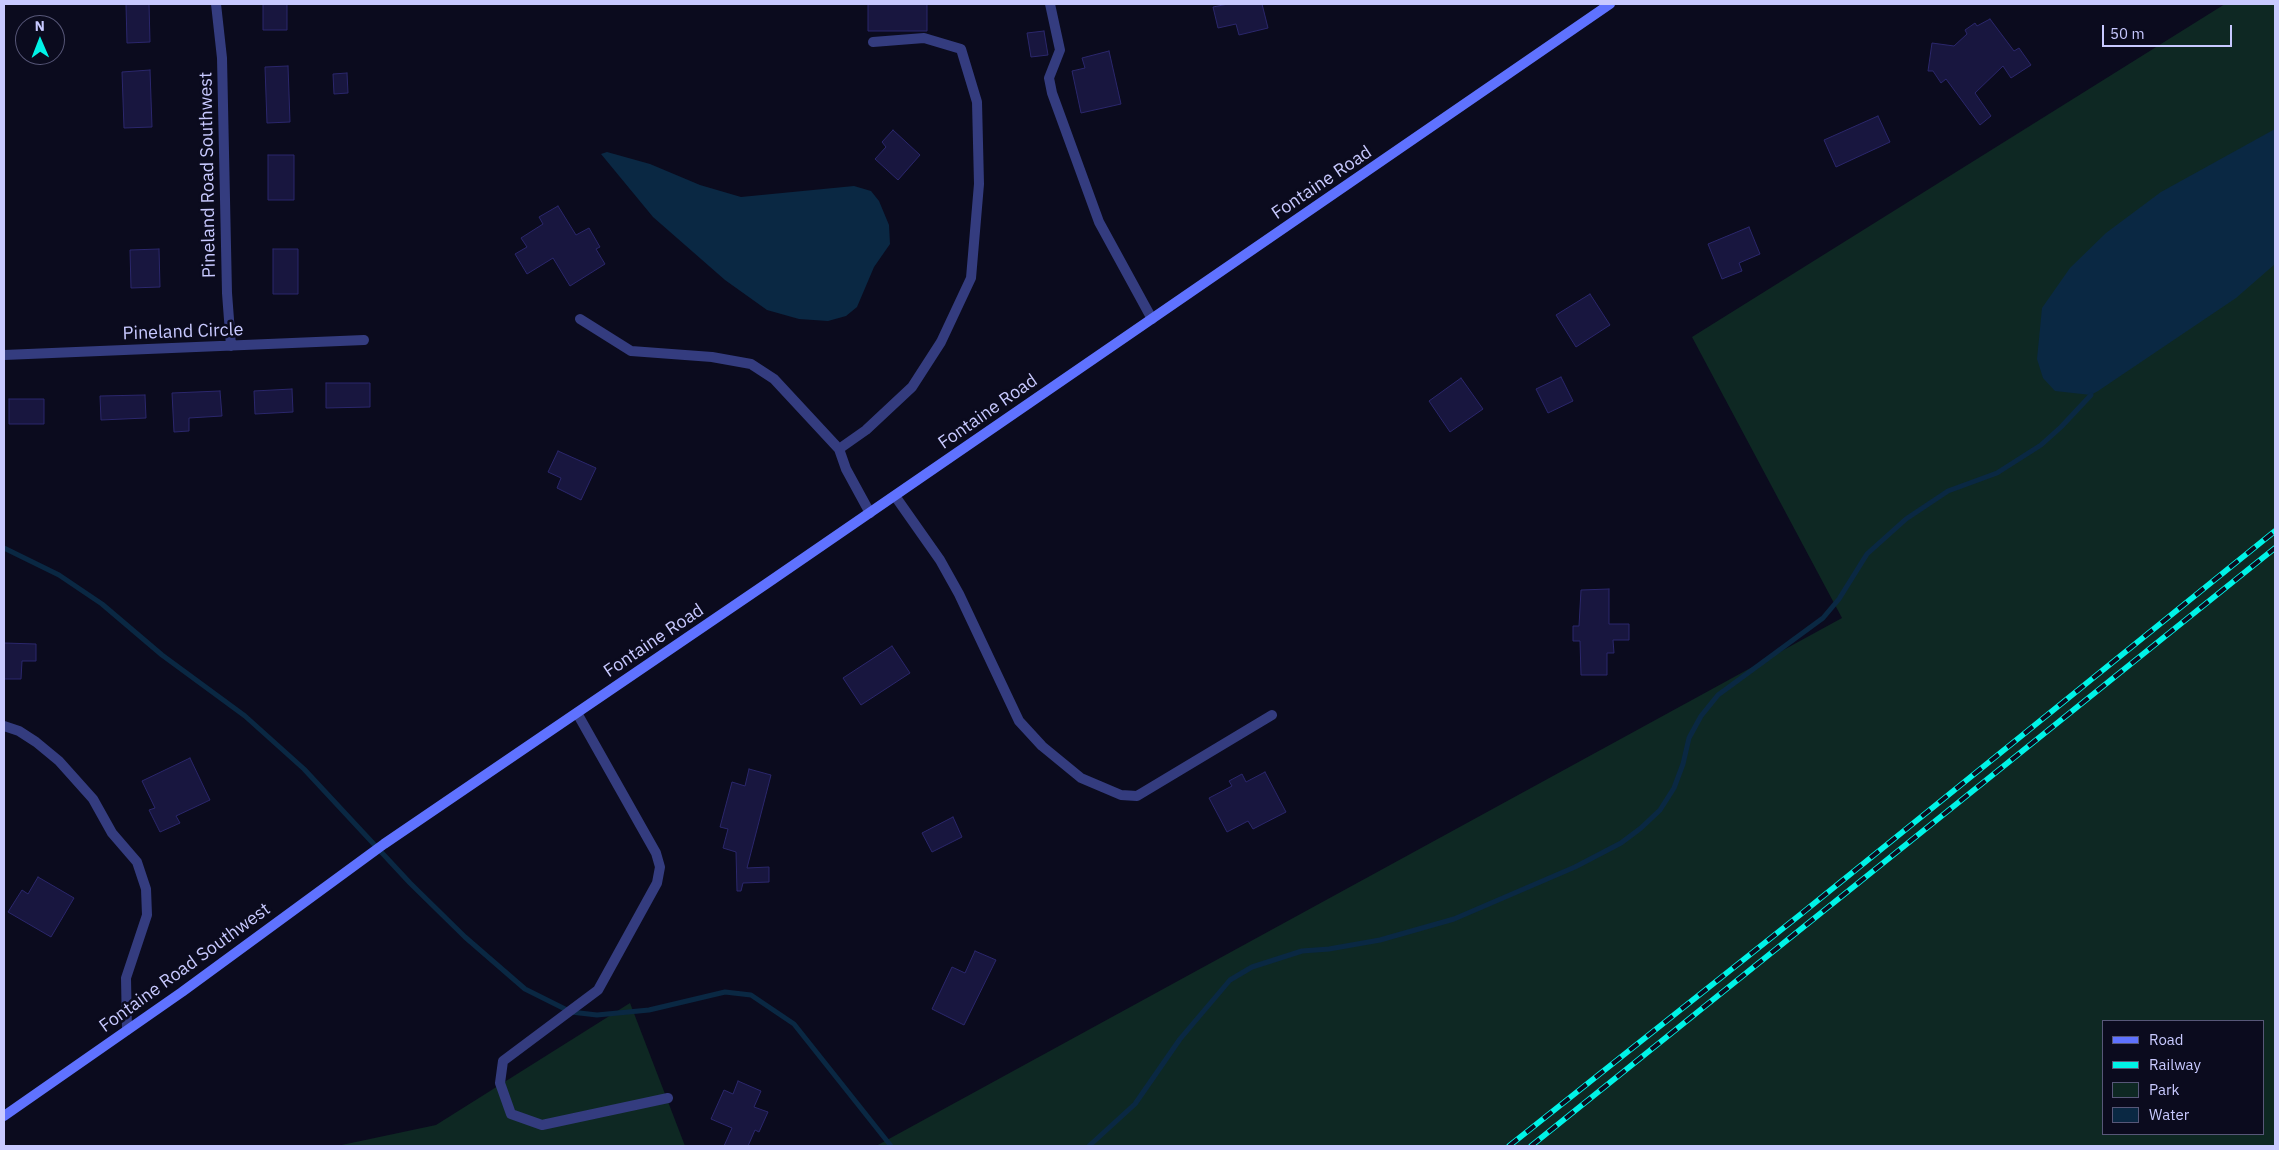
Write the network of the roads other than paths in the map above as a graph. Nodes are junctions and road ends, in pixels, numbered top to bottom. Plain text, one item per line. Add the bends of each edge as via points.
1 (216, 4) edge
2 (1050, 4) edge
3 (1610, 4) edge
4 (873, 42) dead end
5 (580, 319) dead end
6 (1152, 319) junction
7 (364, 340) dead end
8 (231, 346) junction
9 (4, 355) edge
10 (839, 449) junction
11 (895, 496) junction
12 (870, 513) junction
13 (577, 713) junction
14 (1272, 715) dead end
15 (4, 726) edge
16 (384, 844) joint
17 (127, 1030) junction
18 (668, 1098) dead end
19 (4, 1116) edge

1 - 8 street, Pineland Road Southwest via 222,58
2 - 6 street via 1060,50 1050,78 1052,94 1099,222
3 - 6 main road, Fontaine Road
4 - 10 street via 924,38 961,48 977,102 979,184 971,278 941,342 912,388 866,430
5 - 10 street via 631,351 712,357 751,364 774,380
6 - 11 main road, Fontaine Road
7 - 8 street, Pineland Circle
8 - 9 street, Pineland Circle
10 - 12 street
11 - 12 main road, Fontaine Road
11 - 14 street via 940,560 959,594 1019,721 1042,746 1081,778 1121,795 1136,796
12 - 13 main road, Fontaine Road
13 - 16 main road, Fontaine Road
13 - 18 street via 656,853 660,867 657,883 598,990 502,1061 500,1083 511,1114 542,1125
15 - 17 street via 19,731 59,761 92,799 112,833 137,862 146,889 147,915 126,978
16 - 17 main road, Fontaine Road Southwest
17 - 19 main road, Fontaine Road Southwest

